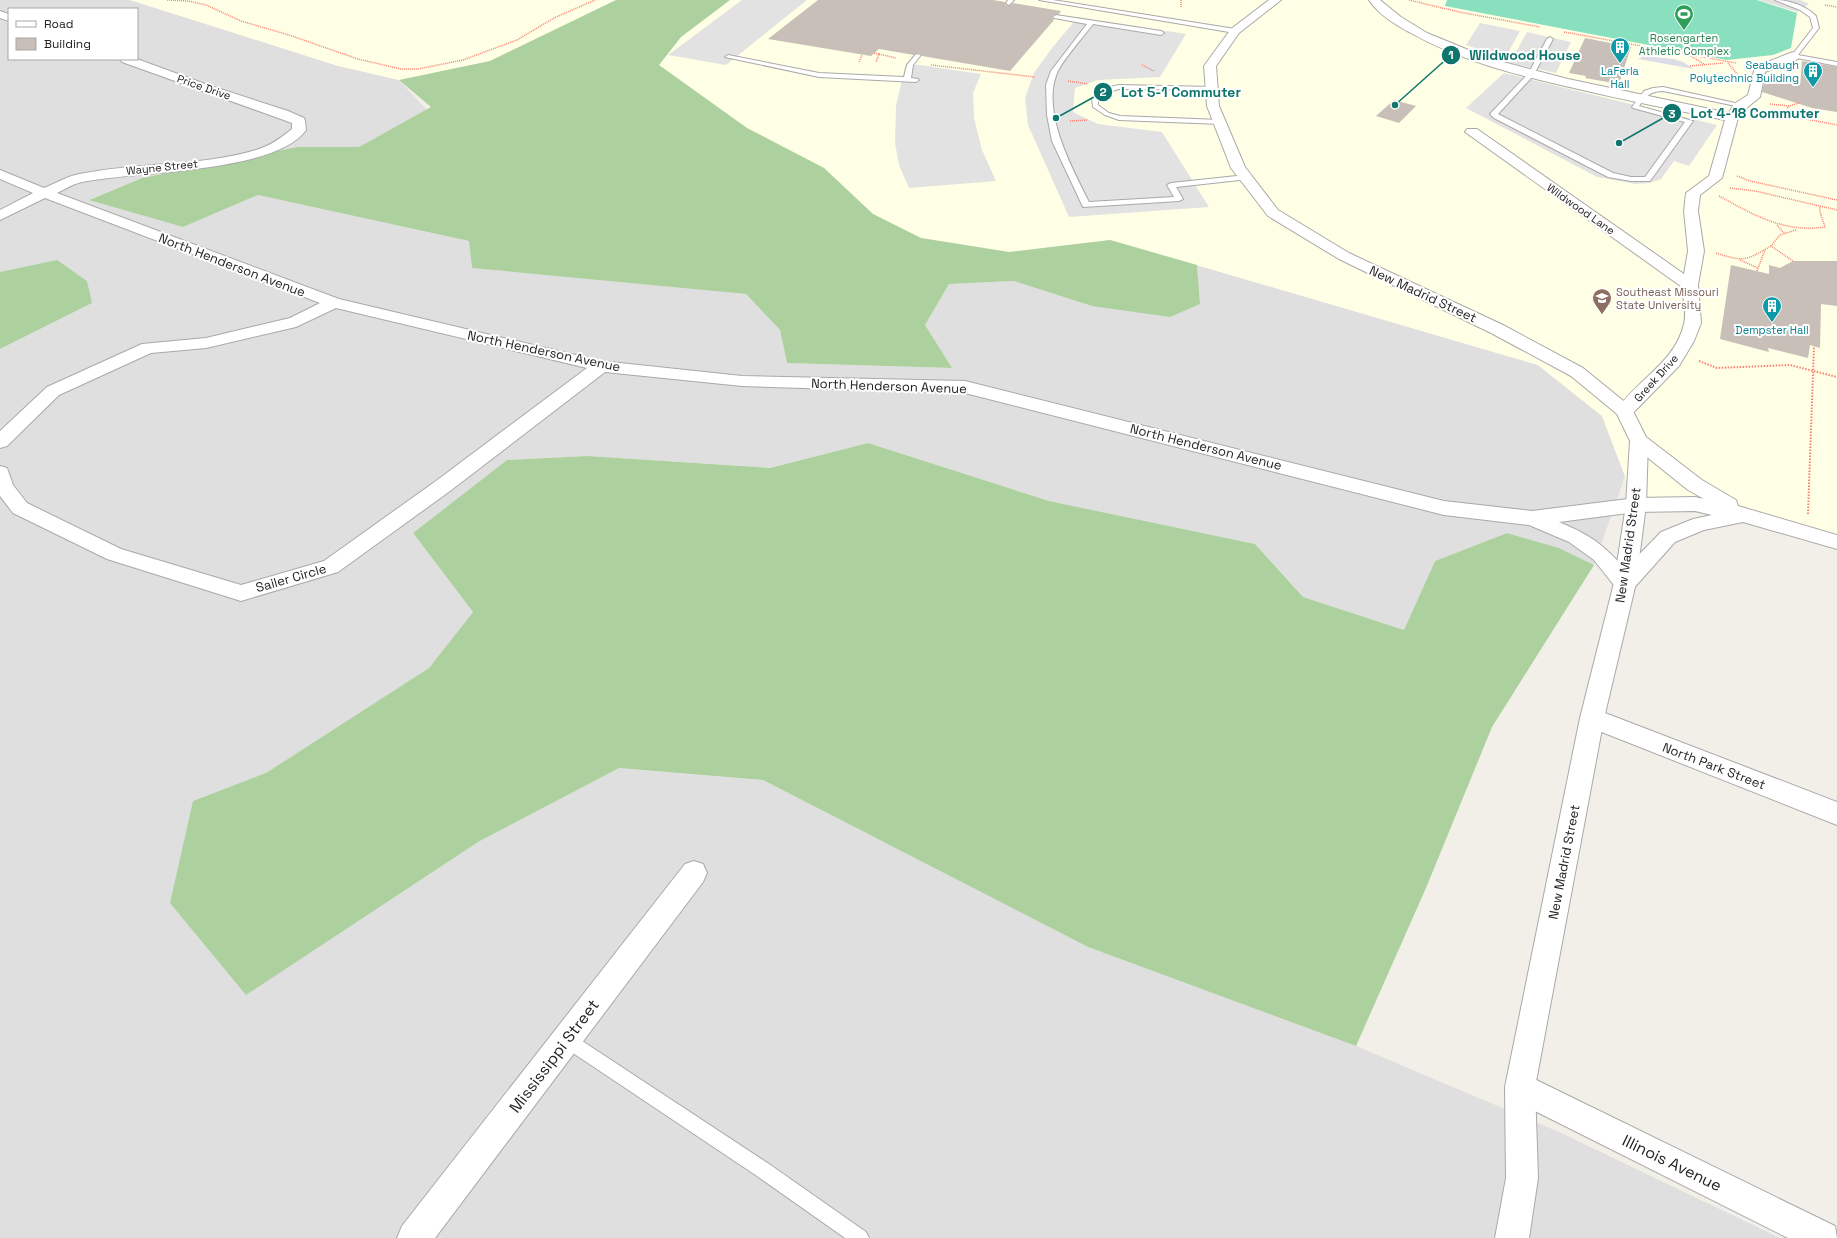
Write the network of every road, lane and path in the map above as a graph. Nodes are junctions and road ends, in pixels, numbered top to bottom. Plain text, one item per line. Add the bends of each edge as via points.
1 (167, 0) edge
2 (595, 0) edge
3 (1042, 0) edge
4 (1276, 0) edge
5 (1374, 0) edge
6 (1409, 0) edge
7 (1778, 0) edge
8 (1134, 15) junction
9 (1056, 17) dead end
10 (1091, 22) junction
11 (1123, 28) junction
12 (1541, 28) dead end
13 (1235, 31) junction
14 (1564, 32) dead end
15 (1161, 33) dead end
16 (1550, 39) dead end
17 (879, 54) dead end
18 (918, 56) dead end
19 (1690, 56) junction
20 (1794, 56) junction
21 (728, 57) dead end
22 (129, 60) edge
23 (912, 62) junction
24 (1728, 62) junction
25 (1736, 63) dead end
26 (1704, 64) junction
27 (1837, 64) edge
28 (1690, 66) dead end
29 (1532, 75) junction
30 (1740, 77) dead end
31 (1052, 79) junction
32 (907, 80) junction
33 (916, 80) dead end
34 (1092, 85) dead end
35 (1212, 88) junction
36 (1640, 99) junction
37 (1799, 103) dead end
38 (1742, 105) junction
39 (1760, 110) dead end
40 (283, 114) joint
41 (1794, 116) junction
42 (1732, 118) junction
43 (1220, 122) junction
44 (1837, 125) edge
45 (1472, 132) dead end
46 (0, 174) edge
47 (1735, 176) dead end
48 (1246, 178) junction
49 (1728, 187) dead end
50 (44, 193) junction
51 (1719, 196) dead end
52 (1837, 200) edge
53 (1820, 206) junction
54 (1837, 210) edge
55 (0, 216) edge
56 (1777, 225) junction
57 (1804, 229) junction
58 (1784, 233) junction
59 (1771, 246) junction
60 (1765, 250) junction
61 (1712, 252) dead end
62 (1739, 260) junction
63 (1793, 261) dead end
64 (1758, 268) junction
65 (1757, 271) dead end
66 (1690, 285) junction
67 (334, 303) junction
68 (1814, 346) dead end
69 (1696, 359) dead end
70 (601, 366) junction
71 (1813, 371) junction
72 (1837, 377) edge
73 (1625, 411) junction
74 (1639, 441) junction
75 (0, 442) edge
76 (0, 473) edge
77 (1636, 505) junction
78 (1745, 515) junction
79 (1532, 518) junction
80 (1808, 521) dead end
81 (1837, 542) edge
82 (1625, 582) junction
83 (1592, 718) junction
84 (1837, 814) edge
85 (694, 873) dead end
86 (567, 1039) junction
87 (1520, 1087) junction
88 (414, 1238) edge
89 (860, 1238) edge
90 (1512, 1238) edge
91 (1823, 1238) edge

1 - 2 path via 206,5 242,21 358,59 401,69 418,69 463,60 517,40 554,18
3 - 8 lane
4 - 13 street, New Madrid Street
5 - 29 street via 1408,27 1438,43 1483,61
6 - 12 path
7 - 20 lane via 1813,16 1816,28
8 - 11 lane
8 - 13 lane
9 - 10 lane
10 - 11 lane
10 - 31 lane via 1054,71
11 - 15 lane
13 - 35 street, New Madrid Street via 1210,66
14 - 19 path
16 - 29 lane
17 - 23 path
18 - 23 lane
19 - 24 path
19 - 26 path
20 - 27 lane
20 - 38 street via 1759,70 1754,97
21 - 32 lane via 819,75
22 - 40 street, Price Drive
23 - 31 path
23 - 32 lane
24 - 25 path
24 - 26 path
24 - 30 path
26 - 28 path
29 - 36 street
29 - 36 lane via 1494,114 1496,118 1611,175 1630,179 1647,179 1689,121 1635,107
31 - 34 path
31 - 48 lane via 1049,85 1056,141 1086,205 1179,198 1171,185
32 - 33 lane
35 - 43 street, New Madrid Street via 1213,106
35 - 43 lane via 1119,87 1100,93 1095,99 1095,106 1119,118
36 - 38 lane via 1652,89 1663,89
36 - 42 street
37 - 41 path via 1787,109
38 - 42 street
39 - 41 path
40 - 50 street, Wayne Street via 299,121 299,130 283,143 261,153 224,161 77,179
41 - 44 path
42 - 66 street, Greek Drive via 1715,178 1693,193 1691,211 1696,251
43 - 48 street, New Madrid Street via 1238,168
45 - 66 street, Wildwood Lane
46 - 50 street, North Henderson Avenue
47 - 52 path
48 - 73 street, New Madrid Street via 1272,213 1344,256 1497,329 1577,372
49 - 53 path
50 - 55 street, Wayne Street
50 - 67 street, North Henderson Avenue
51 - 56 path
53 - 54 path
53 - 57 path via 1825,227 1815,230
56 - 57 path
56 - 58 path
57 - 58 path
58 - 59 path via 1780,234
59 - 60 path
59 - 63 path
60 - 62 path
60 - 64 path
61 - 62 path
62 - 64 path
64 - 65 path
66 - 73 street, Greek Drive via 1693,323 1686,341 1673,362
67 - 70 street, North Henderson Avenue
67 - 75 street via 296,322 206,343 148,348 53,390
68 - 71 path
69 - 71 path via 1717,368 1790,365
70 - 76 street, Sailer Circle via 331,567 241,593 114,554 60,528 20,508 4,487
70 - 79 street, North Henderson Avenue via 742,381 966,387 1444,508
71 - 72 path
71 - 80 path
73 - 74 street, New Madrid Street
74 - 77 street, New Madrid Street
74 - 78 street via 1694,485
77 - 78 street, North Henderson Avenue via 1695,504
77 - 79 street, North Henderson Avenue
77 - 82 street, New Madrid Street
78 - 81 street, North Henderson Avenue
78 - 82 street via 1700,524 1668,537
79 - 82 street via 1576,537 1601,555
82 - 83 street, New Madrid Street
83 - 84 street, North Park Street
83 - 87 street, New Madrid Street
85 - 86 street, Mississippi Street
86 - 88 street, Mississippi Street
86 - 89 lane
87 - 90 street, New Madrid Street via 1522,1178
87 - 91 street, Illinois Avenue

